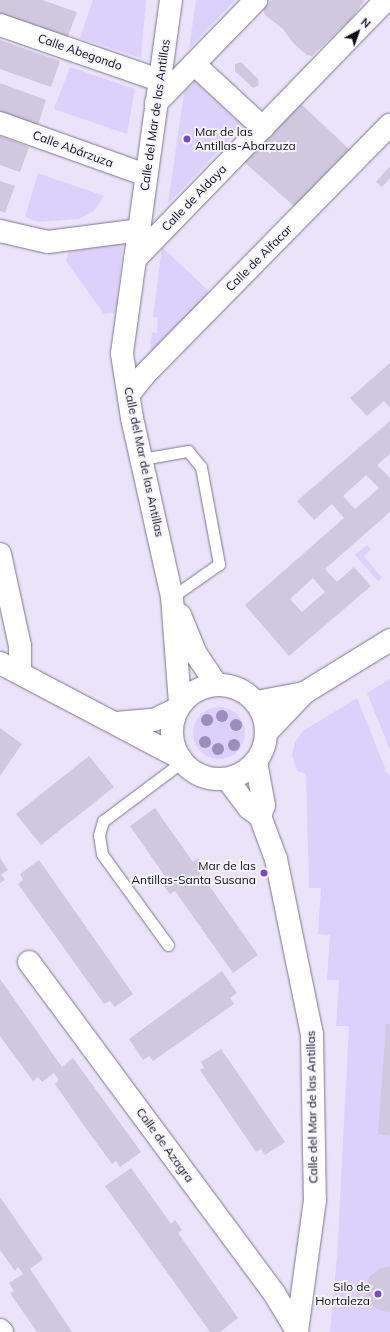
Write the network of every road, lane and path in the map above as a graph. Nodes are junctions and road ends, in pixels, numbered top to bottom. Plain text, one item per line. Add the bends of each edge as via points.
1 (171, 0) edge
2 (256, 0) edge
3 (386, 0) edge
4 (0, 25) edge
5 (194, 64) junction
6 (159, 80) junction
7 (156, 104) junction
8 (0, 123) edge
9 (390, 125) edge
10 (263, 128) junction
11 (146, 175) junction
12 (140, 230) junction
13 (0, 232) edge
14 (135, 259) junction
15 (129, 394) junction
16 (142, 459) junction
17 (0, 554) edge
18 (172, 598) junction
19 (390, 640) edge
20 (0, 663) edge
21 (20, 673) junction
22 (216, 684) junction
23 (304, 693) junction
24 (256, 702) junction
25 (179, 707) junction
26 (116, 723) junction
27 (267, 732) junction
28 (181, 760) junction
29 (256, 762) junction
30 (227, 779) junction
31 (260, 816) junction
32 (168, 945) dead end
33 (29, 962) dead end
34 (297, 1331) edge

1 - 6 street, Calle del Mar de las Antillas
2 - 5 street
3 - 10 street, Calle de Aldaya
4 - 6 street, Calle Abegondo
5 - 7 street
5 - 10 street
6 - 7 street, Calle del Mar de las Antillas
7 - 11 street, Calle del Mar de las Antillas
8 - 11 street, Calle Abárzuza
9 - 15 street, Calle de Alfacar via 146,373
10 - 14 street, Calle de Aldaya
11 - 12 street, Calle del Mar de las Antillas
12 - 13 street via 48,242
12 - 14 street, Calle del Mar de las Antillas
14 - 15 street, Calle del Mar de las Antillas via 122,354
15 - 16 street, Calle del Mar de las Antillas
16 - 18 street, Calle del Mar de las Antillas
16 - 18 lane via 188,451 201,467 219,564
17 - 21 street via 20,646
18 - 22 street, Calle del Mar de las Antillas via 196,654
18 - 25 street, Calle del Mar de las Antillas
19 - 23 street
20 - 21 street
21 - 26 street
22 - 24 street via 231,686 245,692
22 - 25 street via 190,694
23 - 24 street
23 - 27 street
24 - 27 street via 264,716
25 - 26 street via 154,720
25 - 28 street via 172,725 173,742
26 - 28 street
27 - 29 street via 264,748
28 - 30 street via 195,773 209,778
28 - 32 lane via 103,821 99,835 102,854
29 - 30 street via 243,773
29 - 31 street, Calle del Mar de las Antillas via 264,805
30 - 31 street, Calle del Mar de las Antillas via 250,808
31 - 34 street, Calle del Mar de las Antillas via 276,859 312,1034 315,1200
33 - 34 street, Calle de Azagra via 274,1293

